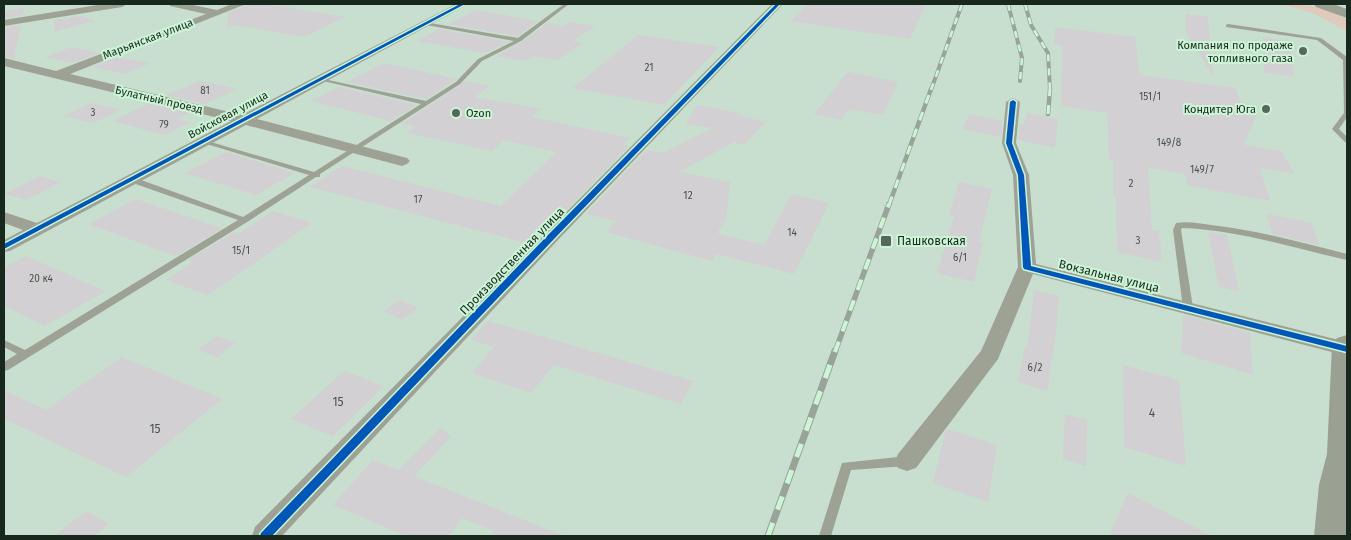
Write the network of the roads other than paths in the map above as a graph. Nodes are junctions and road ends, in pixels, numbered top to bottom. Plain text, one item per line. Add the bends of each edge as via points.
1 (122, 4) edge
2 (174, 4) edge
3 (241, 4) edge
4 (464, 4) edge
5 (567, 4) edge
6 (778, 4) edge
7 (1321, 4) edge
8 (217, 13) junction
9 (1347, 14) edge
10 (4, 23) edge
11 (426, 23) junction
12 (1228, 26) dead end
13 (519, 40) junction
14 (4, 62) edge
15 (56, 75) junction
16 (321, 79) junction
17 (1013, 102) dead end
18 (426, 103) junction
19 (244, 120) junction
20 (202, 141) junction
21 (1347, 142) edge
22 (354, 149) junction
23 (402, 161) dead end
24 (316, 175) junction
25 (130, 180) junction
26 (4, 217) edge
27 (244, 220) junction
28 (38, 228) junction
29 (4, 247) edge
30 (1347, 258) edge
31 (1027, 267) junction
32 (1188, 308) junction
33 (4, 343) edge
34 (1347, 347) edge
35 (25, 354) junction
36 (4, 367) edge
37 (1346, 447) edge
38 (907, 461) joint
39 (265, 536) edge
40 (824, 536) edge
41 (1333, 536) edge

1 - 10 street
2 - 8 street
3 - 8 street, Марьянская улица
4 - 11 street, Войсковая улица
5 - 13 lane
6 - 39 street, Производственная улица
7 - 9 main road
8 - 15 street, Марьянская улица
11 - 13 lane
11 - 16 street, Войсковая улица
12 - 21 lane via 1319,39 1346,59 1346,113 1335,129
13 - 18 lane via 480,60 458,82
14 - 15 street, Булатный проезд
15 - 19 street, Булатный проезд
16 - 18 lane
16 - 19 street, Войсковая улица
17 - 31 street via 1009,143 1021,175
18 - 22 lane
19 - 20 street, Войсковая улица
19 - 22 street, Булатный проезд
20 - 24 lane
20 - 25 street, Войсковая улица
22 - 23 street, Булатный проезд
22 - 24 lane
24 - 27 lane
25 - 27 lane
25 - 28 street, Войсковая улица
26 - 28 street
27 - 35 lane
28 - 29 street, Войсковая улица
30 - 32 lane via 1249,234 1179,225 1177,230
31 - 32 street, Вокзальная улица
31 - 38 street via 990,354
32 - 34 street, Вокзальная улица
33 - 35 lane
34 - 37 main road
35 - 36 lane
37 - 41 main road via 1337,485
38 - 40 lane via 846,466

